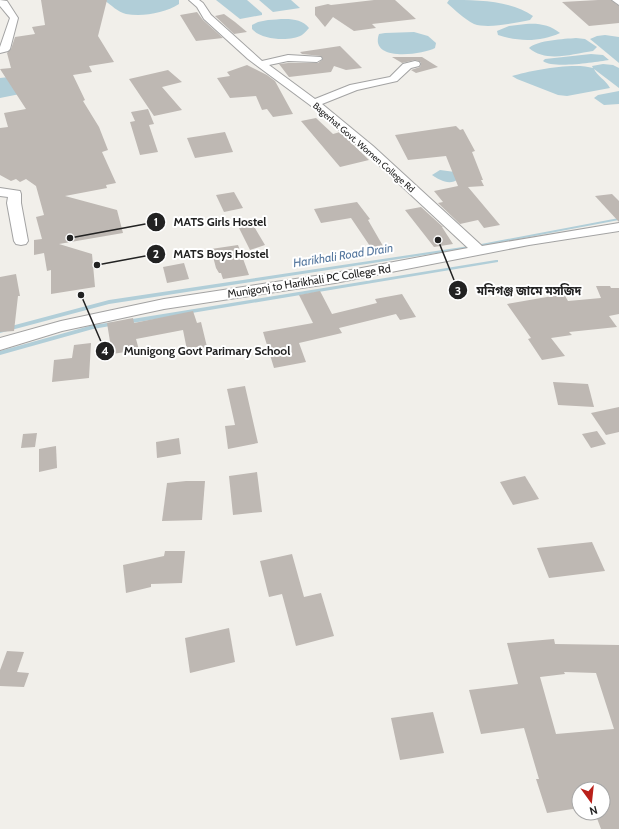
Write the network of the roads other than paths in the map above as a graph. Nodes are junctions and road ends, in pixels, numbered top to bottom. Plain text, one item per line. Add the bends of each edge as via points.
1 (193, 0) edge
2 (616, 0) edge
3 (619, 2) edge
4 (0, 3) edge
5 (0, 50) edge
6 (317, 59) dead end
7 (260, 64) junction
8 (415, 64) dead end
9 (314, 103) junction
10 (0, 192) edge
11 (619, 227) edge
12 (21, 241) dead end
13 (478, 250) junction
14 (0, 344) edge

1 - 7 street, Bagerhat Govt. Women College Rd via 207,17
2 - 3 street
4 - 5 street via 4,3 14,18 5,49
6 - 7 street via 288,58
7 - 9 street, Bagerhat Govt. Women College Rd
8 - 9 street via 407,66 393,79 354,87
9 - 13 street, Bagerhat Govt. Women College Rd via 369,149
10 - 12 street via 15,194 14,203
11 - 13 street, Munigonj to Harikhali PC College Rd
13 - 14 street, Munigonj to Harikhali PC College Rd via 384,270 164,304 61,326

